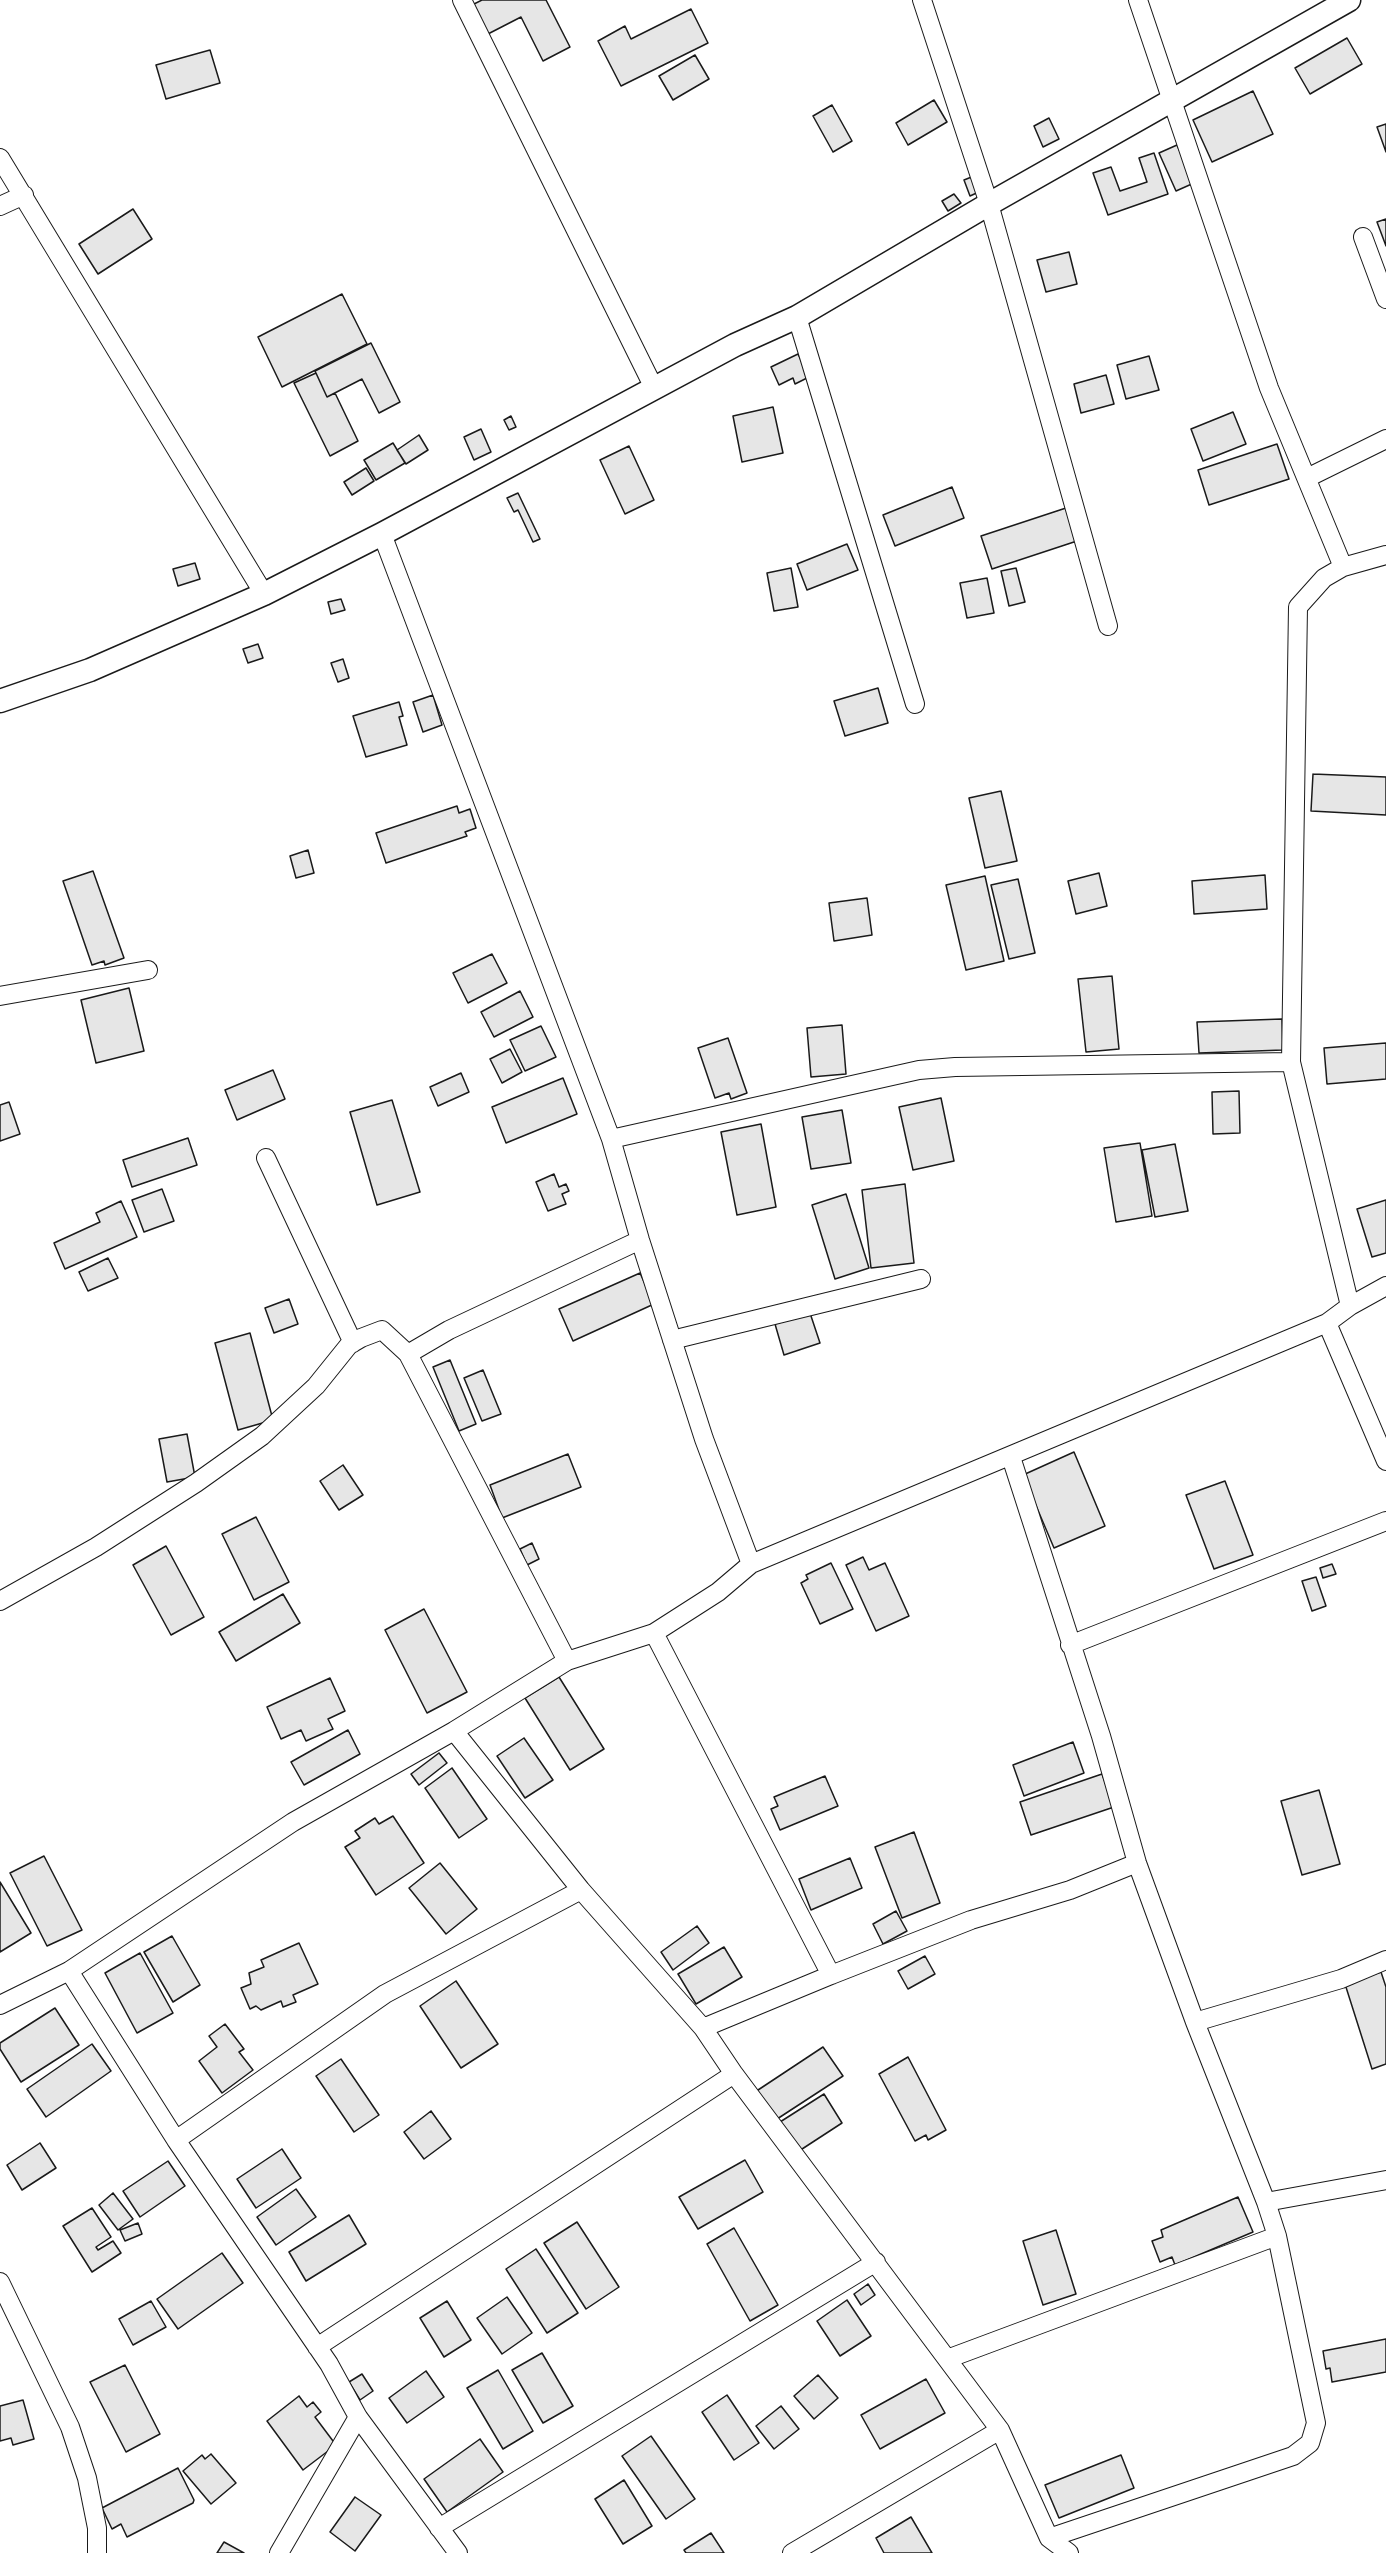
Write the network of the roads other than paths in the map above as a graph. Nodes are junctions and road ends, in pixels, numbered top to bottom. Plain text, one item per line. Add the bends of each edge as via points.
1 (462, 0) edge
2 (922, 0) edge
3 (1138, 0) edge
4 (1349, 0) edge
5 (1173, 101) junction
6 (0, 158) edge
7 (24, 195) junction
8 (989, 204) junction
9 (0, 206) edge
10 (1363, 237) dead end
11 (1386, 299) edge
12 (797, 317) junction
13 (654, 388) junction
14 (1386, 439) edge
15 (1307, 478) junction
16 (382, 534) junction
17 (1386, 555) edge
18 (1343, 567) junction
19 (264, 594) junction
20 (1108, 626) dead end
21 (0, 701) edge
22 (915, 704) dead end
23 (148, 970) dead end
24 (0, 996) edge
25 (1290, 1062) junction
26 (611, 1139) junction
27 (266, 1158) dead end
28 (640, 1240) junction
29 (921, 1279) dead end
30 (1386, 1286) edge
31 (1350, 1306) junction
32 (1327, 1323) junction
33 (672, 1340) junction
34 (353, 1343) junction
35 (408, 1354) junction
36 (1011, 1457) junction
37 (1386, 1461) edge
38 (1386, 1521) edge
39 (752, 1564) junction
40 (0, 1601) edge
41 (654, 1633) junction
42 (1070, 1645) junction
43 (567, 1661) junction
44 (454, 1731) junction
45 (1137, 1863) junction
46 (581, 1890) junction
47 (1386, 1960) edge
48 (69, 1971) junction
49 (831, 1975) junction
50 (0, 2005) edge
51 (1195, 2022) junction
52 (704, 2028) junction
53 (734, 2074) junction
54 (176, 2140) junction
55 (1386, 2180) edge
56 (1266, 2202) junction
57 (1277, 2236) junction
58 (876, 2262) junction
59 (0, 2282) edge
60 (317, 2347) junction
61 (947, 2359) junction
62 (358, 2417) junction
63 (1000, 2430) junction
64 (439, 2528) junction
65 (1049, 2538) junction
66 (98, 2553) edge
67 (279, 2553) edge
68 (458, 2553) edge
69 (792, 2553) edge
70 (1069, 2553) edge

1 - 13 street
2 - 8 street
3 - 5 street
4 - 5 street
5 - 8 street
5 - 15 street via 1269,388
6 - 7 street
7 - 9 street
7 - 19 street
8 - 12 street
8 - 20 street
10 - 11 street
12 - 13 street
12 - 22 street
13 - 16 street
14 - 15 street
15 - 18 street
16 - 19 street
16 - 26 street
17 - 18 street
18 - 25 street via 1324,578 1298,607
19 - 21 street via 90,670
23 - 24 street
25 - 26 street via 955,1066 919,1070
25 - 31 street
26 - 28 street
27 - 34 street
28 - 33 street
28 - 35 street via 449,1330
29 - 33 street
30 - 31 street
31 - 32 street
32 - 36 street
32 - 37 street
33 - 39 street via 704,1439
34 - 35 street via 382,1330
34 - 40 street via 316,1386 262,1436 96,1547
35 - 43 street
36 - 39 street
36 - 42 street
38 - 42 street
39 - 41 street via 718,1592
41 - 43 street
41 - 49 street
42 - 45 street
43 - 44 street
44 - 46 street
44 - 48 street via 293,1822
45 - 49 street via 1070,1890 971,1920
45 - 51 street
46 - 52 street
46 - 54 street via 385,1994
47 - 51 street via 1341,1979
48 - 50 street
48 - 54 street
49 - 52 street
51 - 56 street
52 - 53 street
53 - 58 street
53 - 60 street
54 - 60 street
55 - 56 street
56 - 57 street
57 - 61 street
57 - 65 street via 1316,2423 1310,2443 1293,2456
58 - 61 street
58 - 64 street
59 - 66 street via 70,2427 87,2478
60 - 62 street
61 - 63 street
62 - 64 street
62 - 67 street
63 - 65 street
63 - 69 street
64 - 68 street
65 - 70 street

